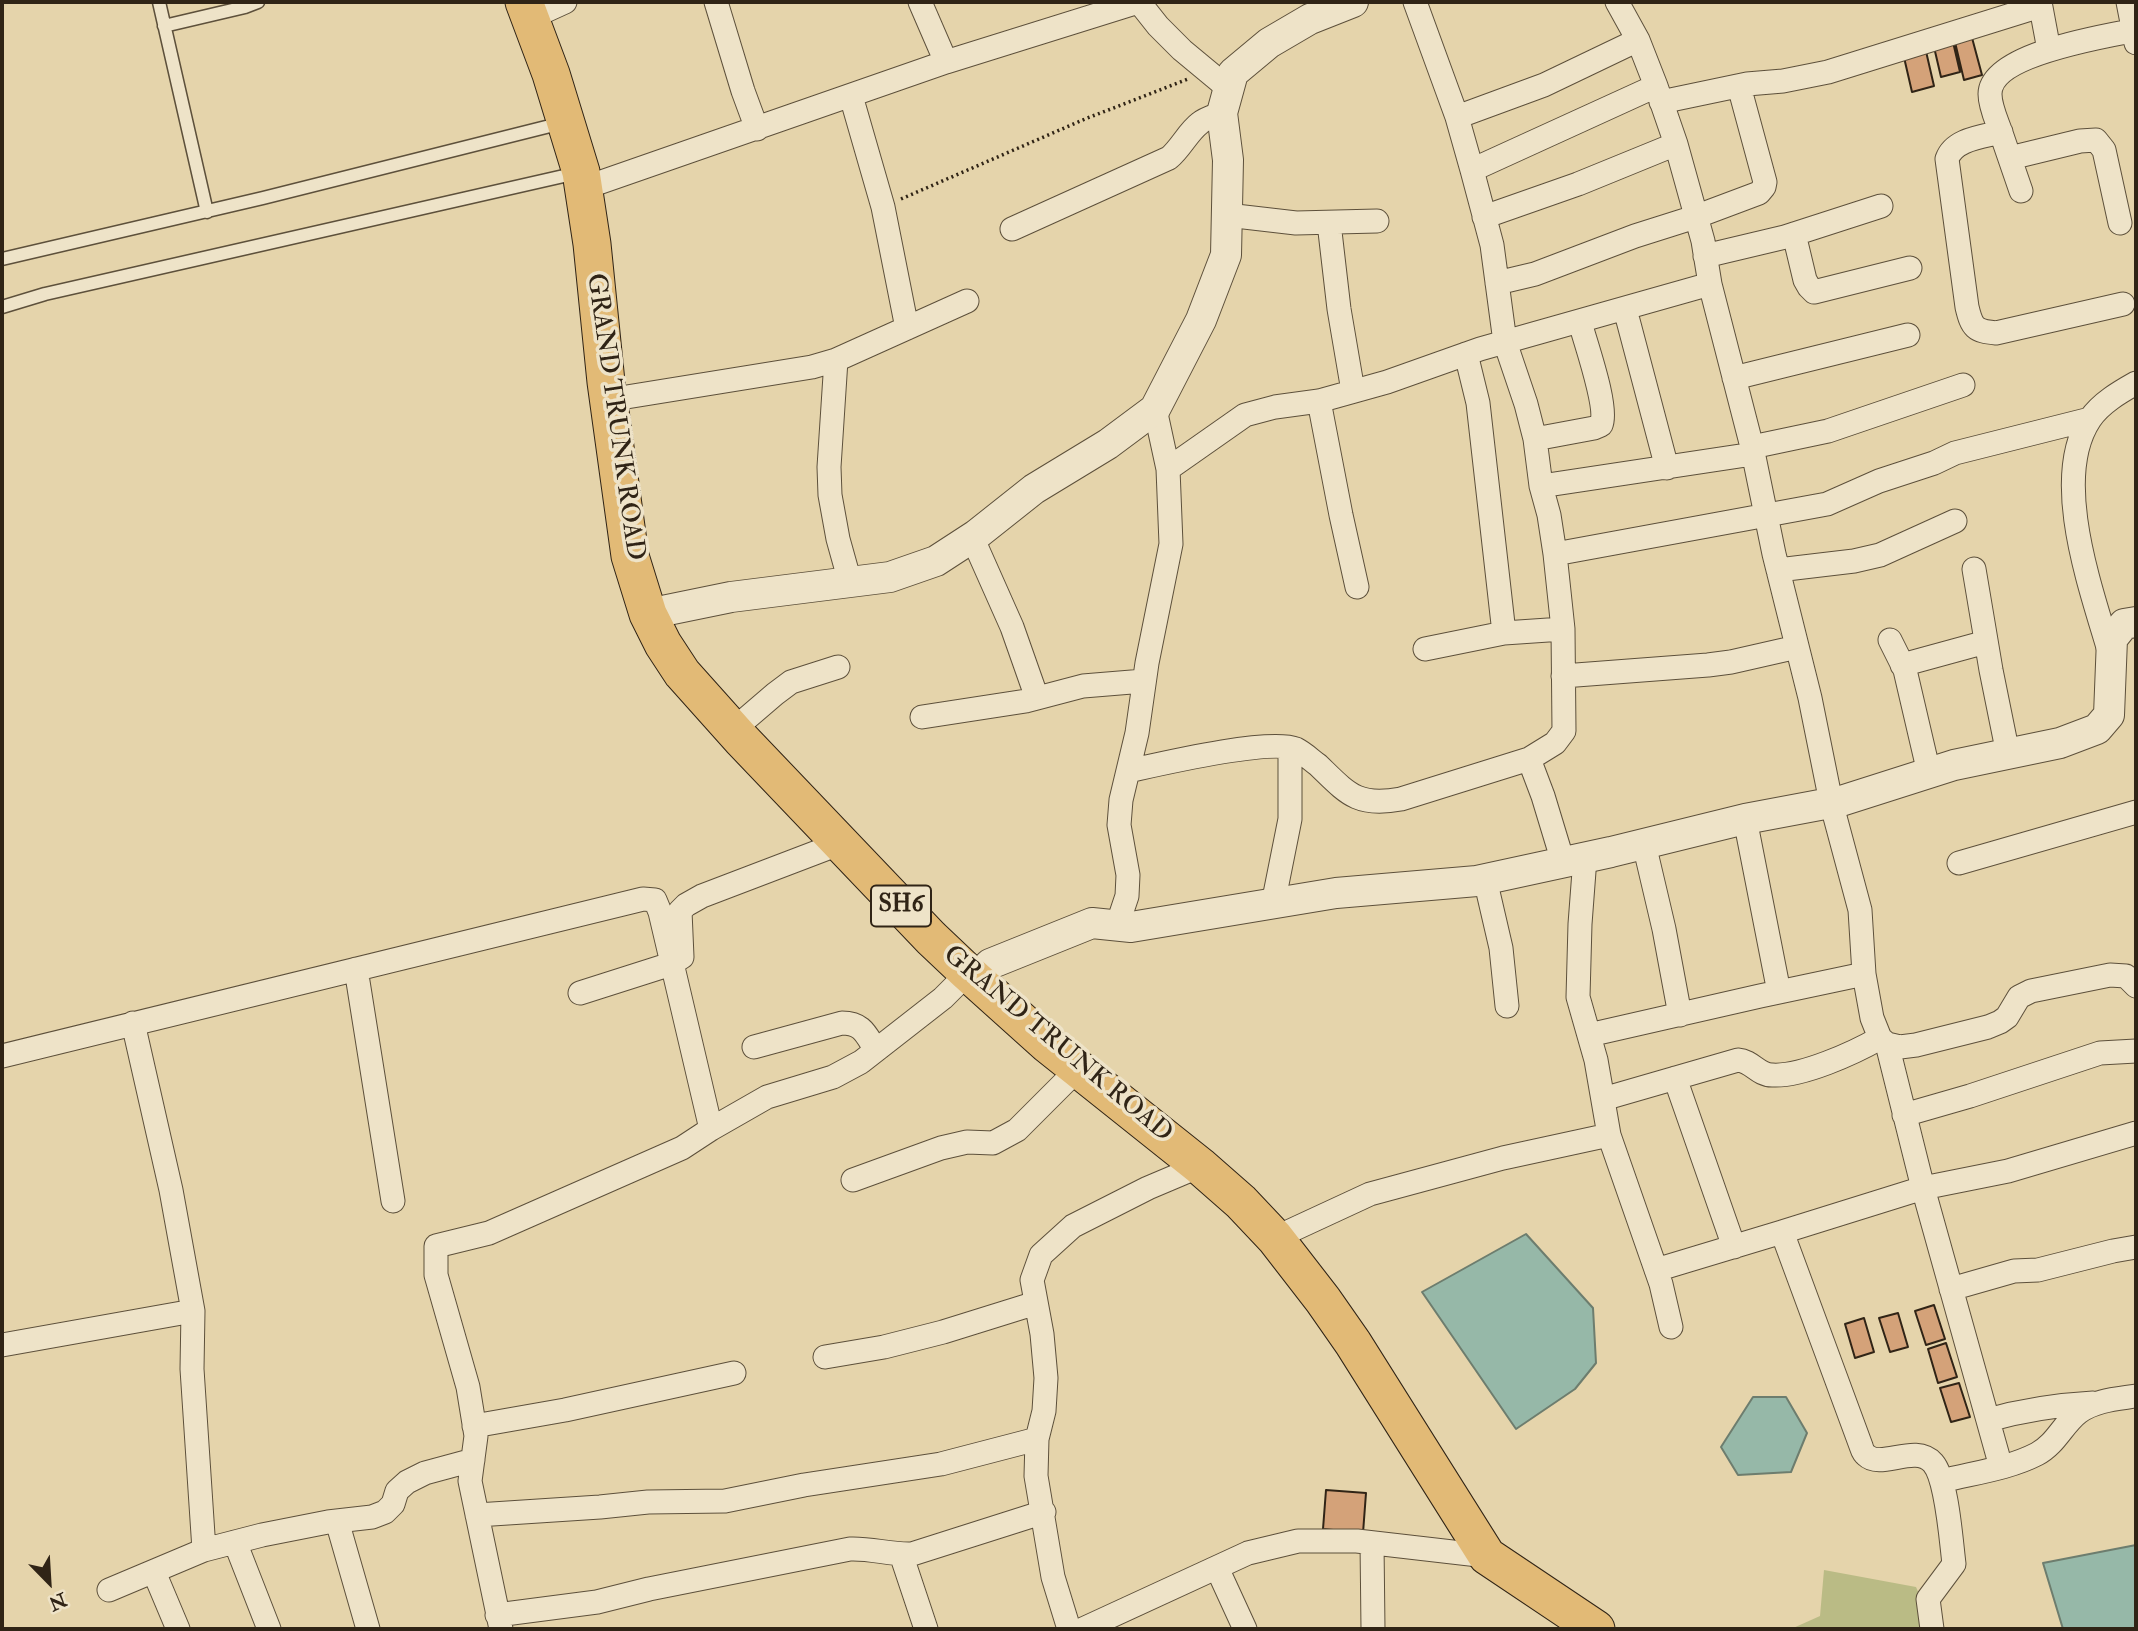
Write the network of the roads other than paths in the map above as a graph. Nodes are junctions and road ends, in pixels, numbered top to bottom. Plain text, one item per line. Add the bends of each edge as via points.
1 (159, 2) edge
2 (258, 2) edge
3 (565, 2) edge
4 (716, 2) edge
5 (920, 2) edge
6 (1138, 2) edge
7 (1353, 2) edge
8 (1415, 2) edge
9 (1617, 2) edge
10 (2128, 2) edge
11 (2040, 4) edge
12 (220, 7) edge
13 (527, 10) edge
14 (164, 26) junction
15 (2135, 35) edge
16 (1638, 40) junction
17 (2049, 50) junction
18 (946, 62) junction
19 (1739, 86) junction
20 (1220, 91) junction
21 (1658, 94) junction
22 (851, 96) junction
23 (1457, 117) junction
24 (566, 122) junction
25 (757, 129) junction
26 (2001, 132) junction
27 (1676, 144) junction
28 (2010, 158) junction
29 (1472, 170) junction
30 (582, 180) junction
31 (2021, 191) dead end
32 (1881, 206) dead end
33 (207, 212) junction
34 (1227, 215) junction
35 (1484, 217) junction
36 (1695, 217) junction
37 (1377, 221) dead end
38 (1329, 223) junction
39 (2120, 223) dead end
40 (1012, 229) dead end
41 (1794, 234) junction
42 (1705, 256) junction
43 (2, 260) edge
44 (1910, 268) dead end
45 (1497, 283) junction
46 (1710, 284) junction
47 (967, 301) dead end
48 (2123, 304) dead end
49 (2, 307) edge
50 (1625, 309) junction
51 (1580, 322) junction
52 (907, 328) junction
53 (1908, 335) dead end
54 (1505, 342) junction
55 (1465, 354) junction
56 (836, 360) junction
57 (1734, 378) junction
58 (2136, 383) edge
59 (1963, 385) dead end
60 (1353, 391) junction
61 (608, 400) junction
62 (1319, 401) junction
63 (1155, 409) junction
64 (2090, 419) junction
65 (1535, 439) junction
66 (1752, 450) junction
67 (1667, 468) junction
68 (1168, 469) junction
69 (1541, 486) junction
70 (1766, 514) junction
71 (1955, 521) dead end
72 (972, 537) junction
73 (1555, 554) junction
74 (1974, 569) dead end
75 (1778, 570) junction
76 (850, 582) junction
77 (1357, 587) dead end
78 (648, 614) junction
79 (2136, 622) edge
80 (1563, 629) junction
81 (1504, 634) junction
82 (1890, 640) dead end
83 (1986, 642) junction
84 (1797, 647) junction
85 (1425, 649) dead end
86 (2110, 654) junction
87 (1902, 665) junction
88 (838, 667) dead end
89 (1563, 676) junction
90 (1144, 681) junction
91 (1037, 698) junction
92 (922, 717) dead end
93 (733, 730) junction
94 (1290, 748) junction
95 (2008, 754) junction
96 (1529, 759) junction
97 (1128, 771) junction
98 (1929, 773) junction
99 (1831, 802) junction
100 (2136, 812) edge
101 (1745, 819) junction
102 (841, 843) junction
103 (1644, 844) junction
104 (1574, 860) junction
105 (1959, 863) dead end
106 (1485, 879) junction
107 (1273, 904) junction
108 (1117, 926) junction
109 (671, 964) junction
110 (356, 969) junction
111 (1864, 974) junction
112 (971, 976) junction
113 (2136, 986) edge
114 (1779, 992) junction
115 (580, 993) dead end
116 (1507, 1006) dead end
117 (1680, 1016) junction
118 (133, 1023) junction
119 (1590, 1035) junction
120 (1883, 1041) junction
121 (754, 1047) dead end
122 (876, 1051) junction
123 (2136, 1051) edge
124 (2, 1056) edge
125 (1079, 1068) junction
126 (1675, 1077) junction
127 (1603, 1099) junction
128 (1904, 1115) junction
129 (711, 1129) junction
130 (2136, 1133) edge
131 (1609, 1135) junction
132 (1200, 1166) junction
133 (853, 1180) dead end
134 (1923, 1188) junction
135 (393, 1200) dead end
136 (1782, 1232) junction
137 (1275, 1238) junction
138 (1734, 1247) junction
139 (2136, 1247) edge
140 (1656, 1270) junction
141 (1951, 1289) junction
142 (1036, 1303) junction
143 (193, 1311) junction
144 (1671, 1327) dead end
145 (2, 1345) edge
146 (825, 1357) dead end
147 (734, 1373) dead end
148 (2136, 1396) edge
149 (2096, 1402) junction
150 (1988, 1420) junction
151 (474, 1426) junction
152 (1037, 1438) junction
153 (473, 1460) junction
154 (2001, 1467) junction
155 (1942, 1481) junction
156 (1044, 1512) junction
157 (477, 1515) junction
158 (337, 1521) junction
159 (235, 1542) junction
160 (1372, 1543) junction
161 (205, 1550) junction
162 (901, 1554) junction
163 (1487, 1556) junction
164 (1217, 1568) junction
165 (154, 1572) junction
166 (109, 1591) dead end
167 (499, 1622) edge
168 (178, 1629) edge
169 (269, 1629) edge
170 (368, 1629) edge
171 (926, 1629) edge
172 (1069, 1629) edge
173 (1083, 1629) edge
174 (1245, 1629) edge
175 (1373, 1629) edge
176 (1596, 1629) edge
177 (1932, 1629) edge

1 - 14 lane
2 - 12 lane
3 - 13 street
4 - 25 street
5 - 18 street
6 - 18 street
6 - 20 street
7 - 20 street via 1310,19 1269,43 1233,73
8 - 23 street
9 - 16 street
10 - 15 street
11 - 17 street
11 - 19 street via 1828,72
12 - 14 lane
13 - 24 main road, GRAND TRUNK ROAD / SH6
14 - 33 lane
15 - 17 street
16 - 21 street
16 - 23 street via 1544,85
17 - 26 street via 2006,69 1994,80 1990,92
18 - 22 street
19 - 21 street
19 - 36 street via 1764,187
20 - 34 street via 1228,160
20 - 40 street via 1202,122 1170,159
21 - 27 street
21 - 29 street
22 - 25 street
22 - 52 street via 883,207
23 - 29 street
24 - 30 main road, GRAND TRUNK ROAD / SH6
24 - 33 lane
25 - 30 street
26 - 28 street
26 - 48 street via 1961,143 1947,159 1967,307 1974,328 1996,332
27 - 35 street
27 - 36 street
28 - 31 street
28 - 39 street via 2096,140 2104,150
29 - 35 street
30 - 49 lane
30 - 61 main road, GRAND TRUNK ROAD / SH6
32 - 41 street
33 - 43 lane
34 - 38 street
34 - 63 street via 1226,255 1201,320
35 - 45 street
36 - 42 street
36 - 45 street
37 - 38 street
38 - 60 street
41 - 42 street
41 - 44 street via 1805,280 1814,292
42 - 46 street
45 - 54 street
46 - 50 street
46 - 57 street
47 - 52 street
50 - 51 street
50 - 67 street
51 - 54 street
51 - 65 street via 1604,419 1594,428
52 - 56 street
53 - 57 street
54 - 55 street
54 - 65 street
55 - 60 street
55 - 81 street via 1478,403
56 - 61 street via 760,377
56 - 76 street via 830,495
57 - 66 street
58 - 64 street via 2112,397
59 - 66 street via 1885,413
60 - 62 street
61 - 78 main road, GRAND TRUNK ROAD / SH6 via 631,556
62 - 68 street via 1245,415
62 - 77 street
63 - 68 street
63 - 72 street via 1034,489
64 - 70 street via 1955,453 1827,504
64 - 86 street via 2078,446 2073,486 2080,551
65 - 69 street
66 - 67 street
66 - 70 street
67 - 69 street
68 - 90 street via 1171,544
69 - 73 street
70 - 73 street
70 - 75 street
71 - 75 street via 1880,555
72 - 76 street via 936,561 890,577
72 - 91 street
73 - 80 street
74 - 83 street
75 - 84 street
76 - 78 street via 731,597
78 - 93 main road, GRAND TRUNK ROAD / SH6 via 681,673
79 - 86 street via 2124,624 2112,639
80 - 81 street
80 - 89 street
81 - 85 street
82 - 87 street
83 - 87 street
83 - 95 street
84 - 89 street via 1708,665
84 - 99 street
86 - 95 street via 2109,715 2097,729
87 - 98 street
88 - 93 street via 792,682
89 - 96 street via 1564,731 1555,743
90 - 91 street via 1083,686
90 - 97 street
91 - 92 street
93 - 102 main road, GRAND TRUNK ROAD / SH6
94 - 96 street via 1309,757 1351,794 1381,803
94 - 97 street via 1257,747
94 - 107 street via 1290,819
95 - 98 street
96 - 104 street
97 - 108 street via 1119,825 1127,896
98 - 99 street
99 - 101 street
99 - 111 street via 1860,910
100 - 105 street
101 - 103 street
101 - 114 street
102 - 109 street via 686,905 680,911 682,957
102 - 112 main road, GRAND TRUNK ROAD / SH6
103 - 104 street
103 - 117 street
104 - 106 street
104 - 119 street via 1580,924 1578,997
106 - 107 street
106 - 116 street via 1501,948
107 - 108 street
108 - 112 street via 1092,923
109 - 110 street via 660,912 654,900 643,899
109 - 115 street
109 - 129 street
110 - 118 street
110 - 135 street
111 - 114 street
111 - 120 street via 1872,1018
112 - 122 street
112 - 125 main road, GRAND TRUNK ROAD / SH6
113 - 120 street via 2126,976 2110,975 2031,991 2019,997 2000,1022 1916,1045 1900,1047
114 - 117 street
117 - 119 street
118 - 124 street
118 - 143 street
119 - 127 street
120 - 126 street via 1784,1075 1769,1076 1738,1060
120 - 128 street
121 - 122 street via 853,1023
122 - 129 street via 833,1077 767,1097
123 - 128 street via 2100,1053
125 - 132 main road, GRAND TRUNK ROAD / SH6
125 - 133 street via 1006,1138 941,1148
126 - 127 street
126 - 138 street
127 - 131 street
128 - 134 street
129 - 151 street via 682,1149 489,1233 436,1246 436,1275 468,1387
130 - 134 street via 2008,1171
131 - 137 street via 1370,1194
131 - 140 street
132 - 137 main road, GRAND TRUNK ROAD / SH6
132 - 142 street via 1073,1226 1041,1255 1032,1280
134 - 136 street
134 - 141 street
136 - 138 street
136 - 155 street via 1866,1456 1877,1460 1920,1455 1932,1462
137 - 163 main road, GRAND TRUNK ROAD / SH6 via 1353,1343
138 - 140 street
139 - 141 street via 2038,1270 2014,1271
140 - 144 street
141 - 150 street
142 - 146 street via 943,1332
142 - 152 street via 1046,1378
143 - 145 street
143 - 161 street via 192,1369
147 - 151 street
148 - 149 street
149 - 150 street via 2050,1406
149 - 154 street via 2078,1413 2051,1445
150 - 154 street
151 - 153 street
152 - 156 street via 1037,1476
152 - 157 street via 941,1464 725,1501
153 - 157 street via 470,1481
153 - 158 street via 407,1482 385,1512
154 - 155 street
155 - 177 street via 1954,1563 1928,1599
156 - 162 street
156 - 172 street via 1053,1577
157 - 167 street
158 - 159 street
158 - 170 street
159 - 161 street
159 - 169 street
160 - 163 street
160 - 164 street via 1298,1541 1248,1553
160 - 175 street
161 - 165 street
162 - 167 street via 850,1549
162 - 171 street
163 - 176 main road, GRAND TRUNK ROAD / SH6
164 - 173 street
164 - 174 street
165 - 166 street
165 - 168 street

